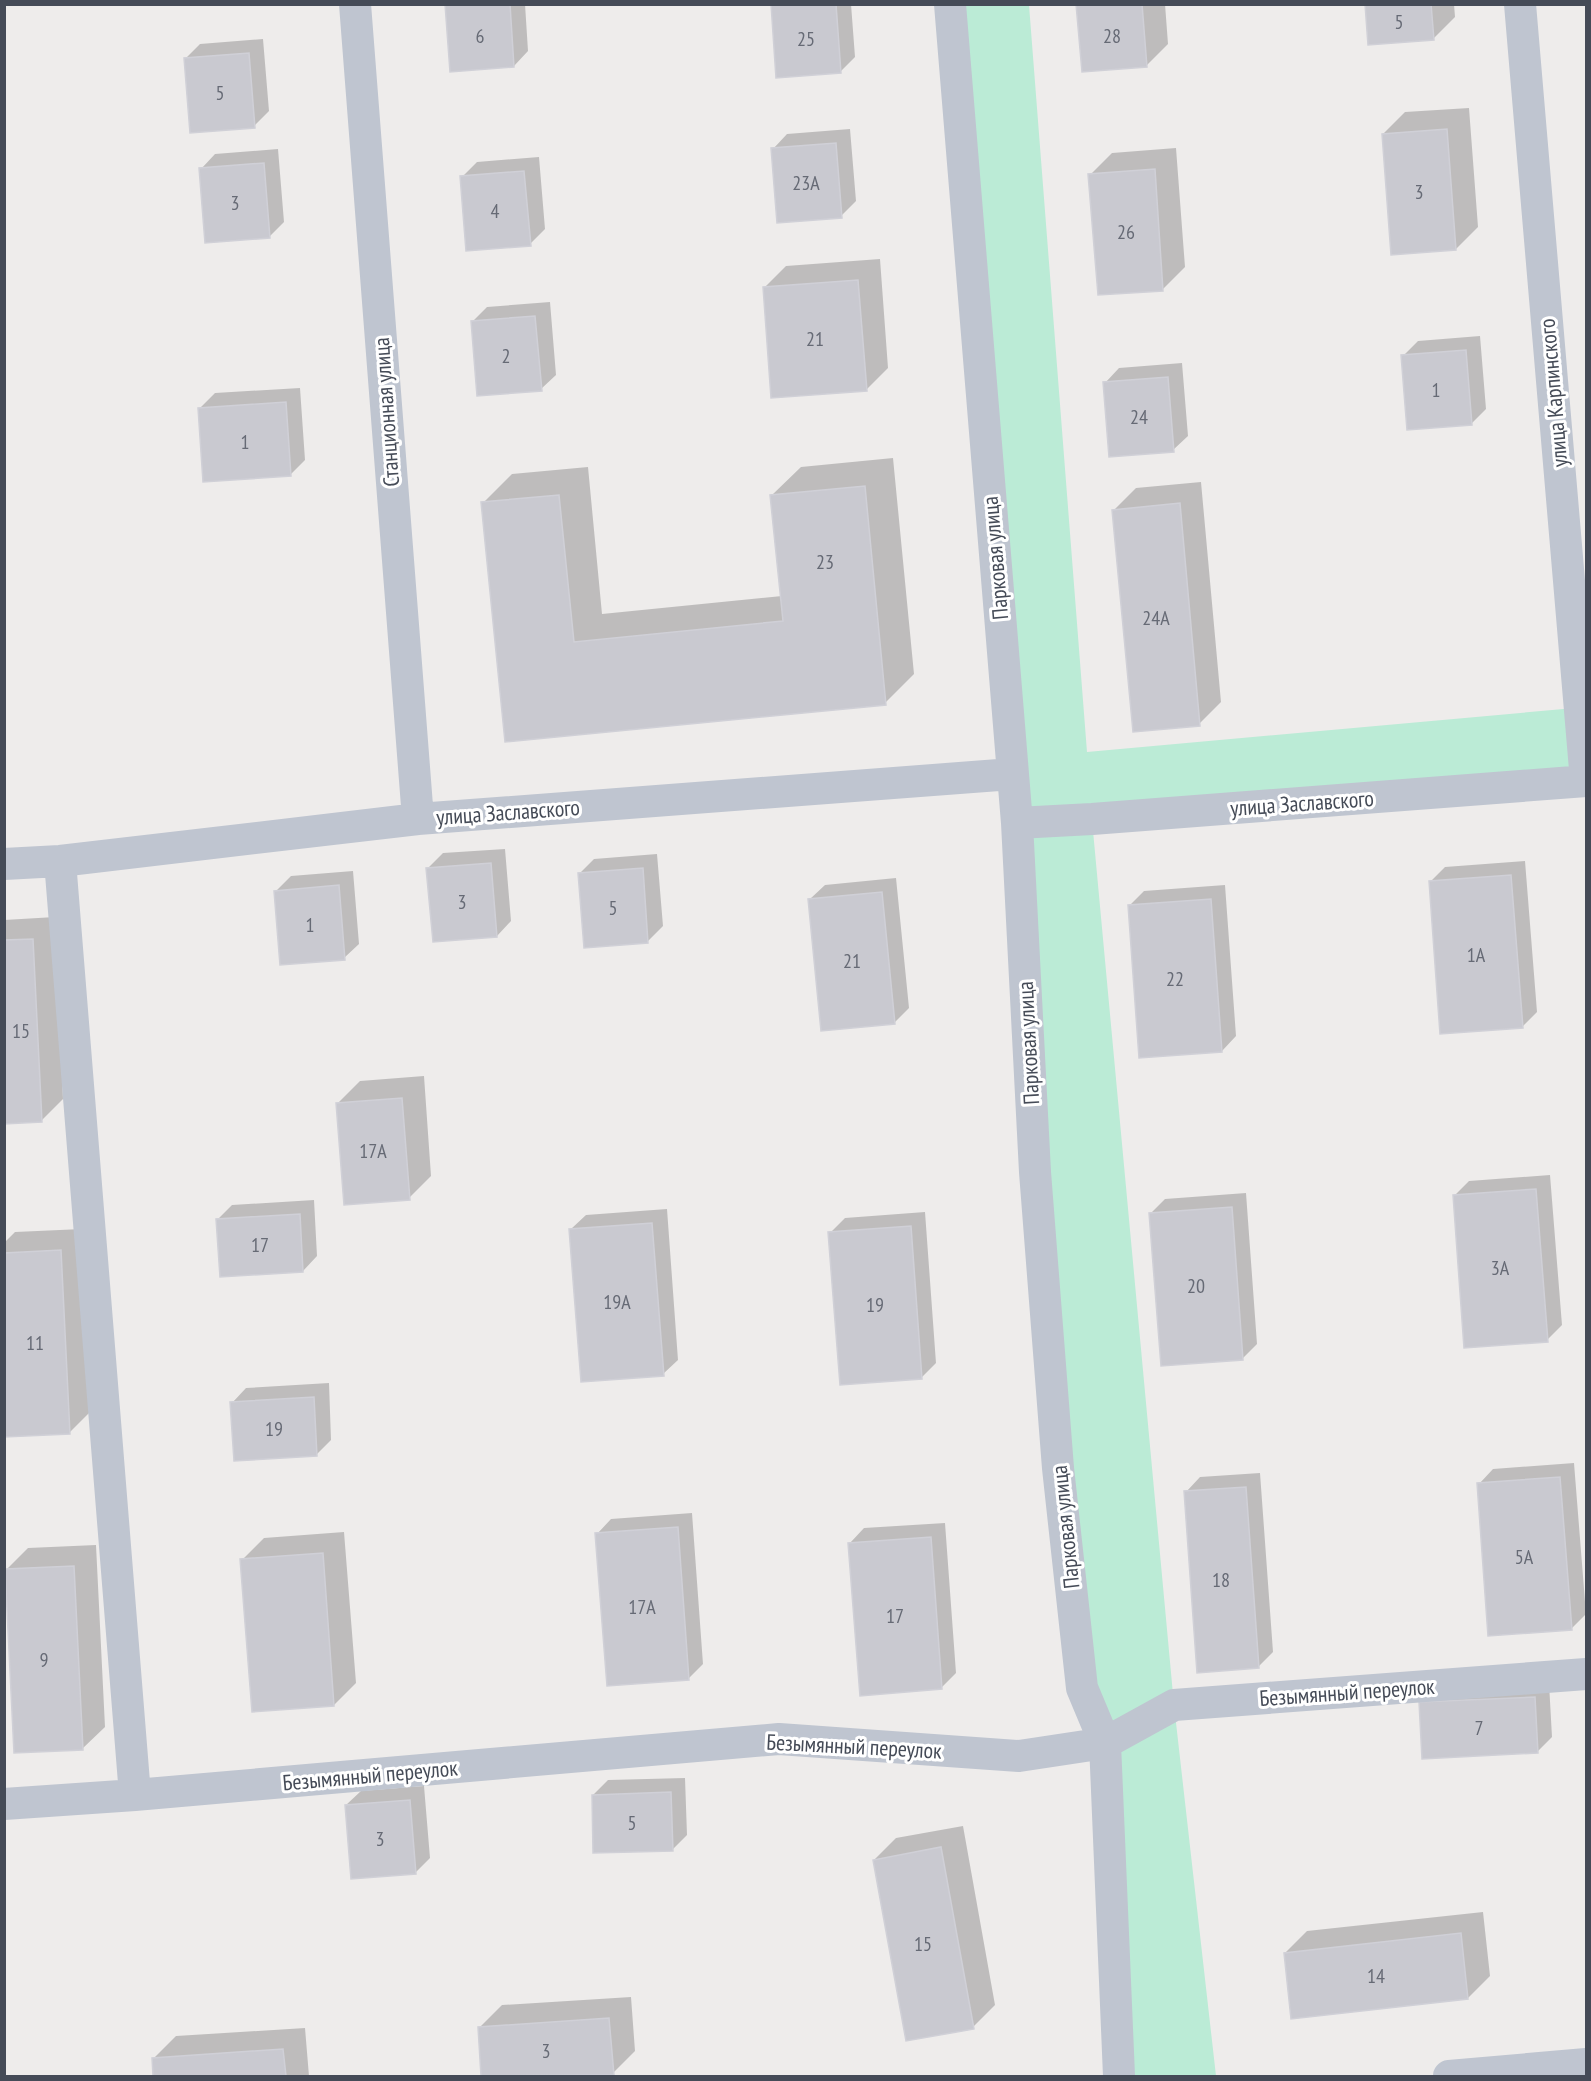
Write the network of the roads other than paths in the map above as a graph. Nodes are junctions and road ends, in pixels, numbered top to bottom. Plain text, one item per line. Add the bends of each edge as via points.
1 (355, 4) edge
2 (950, 4) edge
3 (1520, 4) edge
4 (1012, 774) junction
5 (1587, 781) edge
6 (418, 819) junction
7 (1017, 823) junction
8 (60, 861) junction
9 (4, 864) edge
10 (1587, 1674) edge
11 (1105, 1743) junction
12 (135, 1795) junction
13 (4, 1804) edge
14 (1587, 2064) edge
15 (1119, 2076) edge
16 (1449, 2076) edge

1 - 6 street, Станционная улица
2 - 4 street, Парковая улица
3 - 5 street, улица Карпинского
4 - 6 street, улица Заславского
4 - 7 street, Парковая улица
5 - 7 street, улица Заславского
6 - 8 street, улица Заславского
7 - 11 street, Парковая улица via 1035,1172 1058,1468 1082,1688
8 - 9 street, улица Заславского
8 - 12 street
10 - 11 street, Безымянный переулок via 1174,1705
11 - 12 street, Безымянный переулок via 1018,1756 779,1739
11 - 15 street, Парковая улица
12 - 13 street, Безымянный переулок
14 - 16 street

